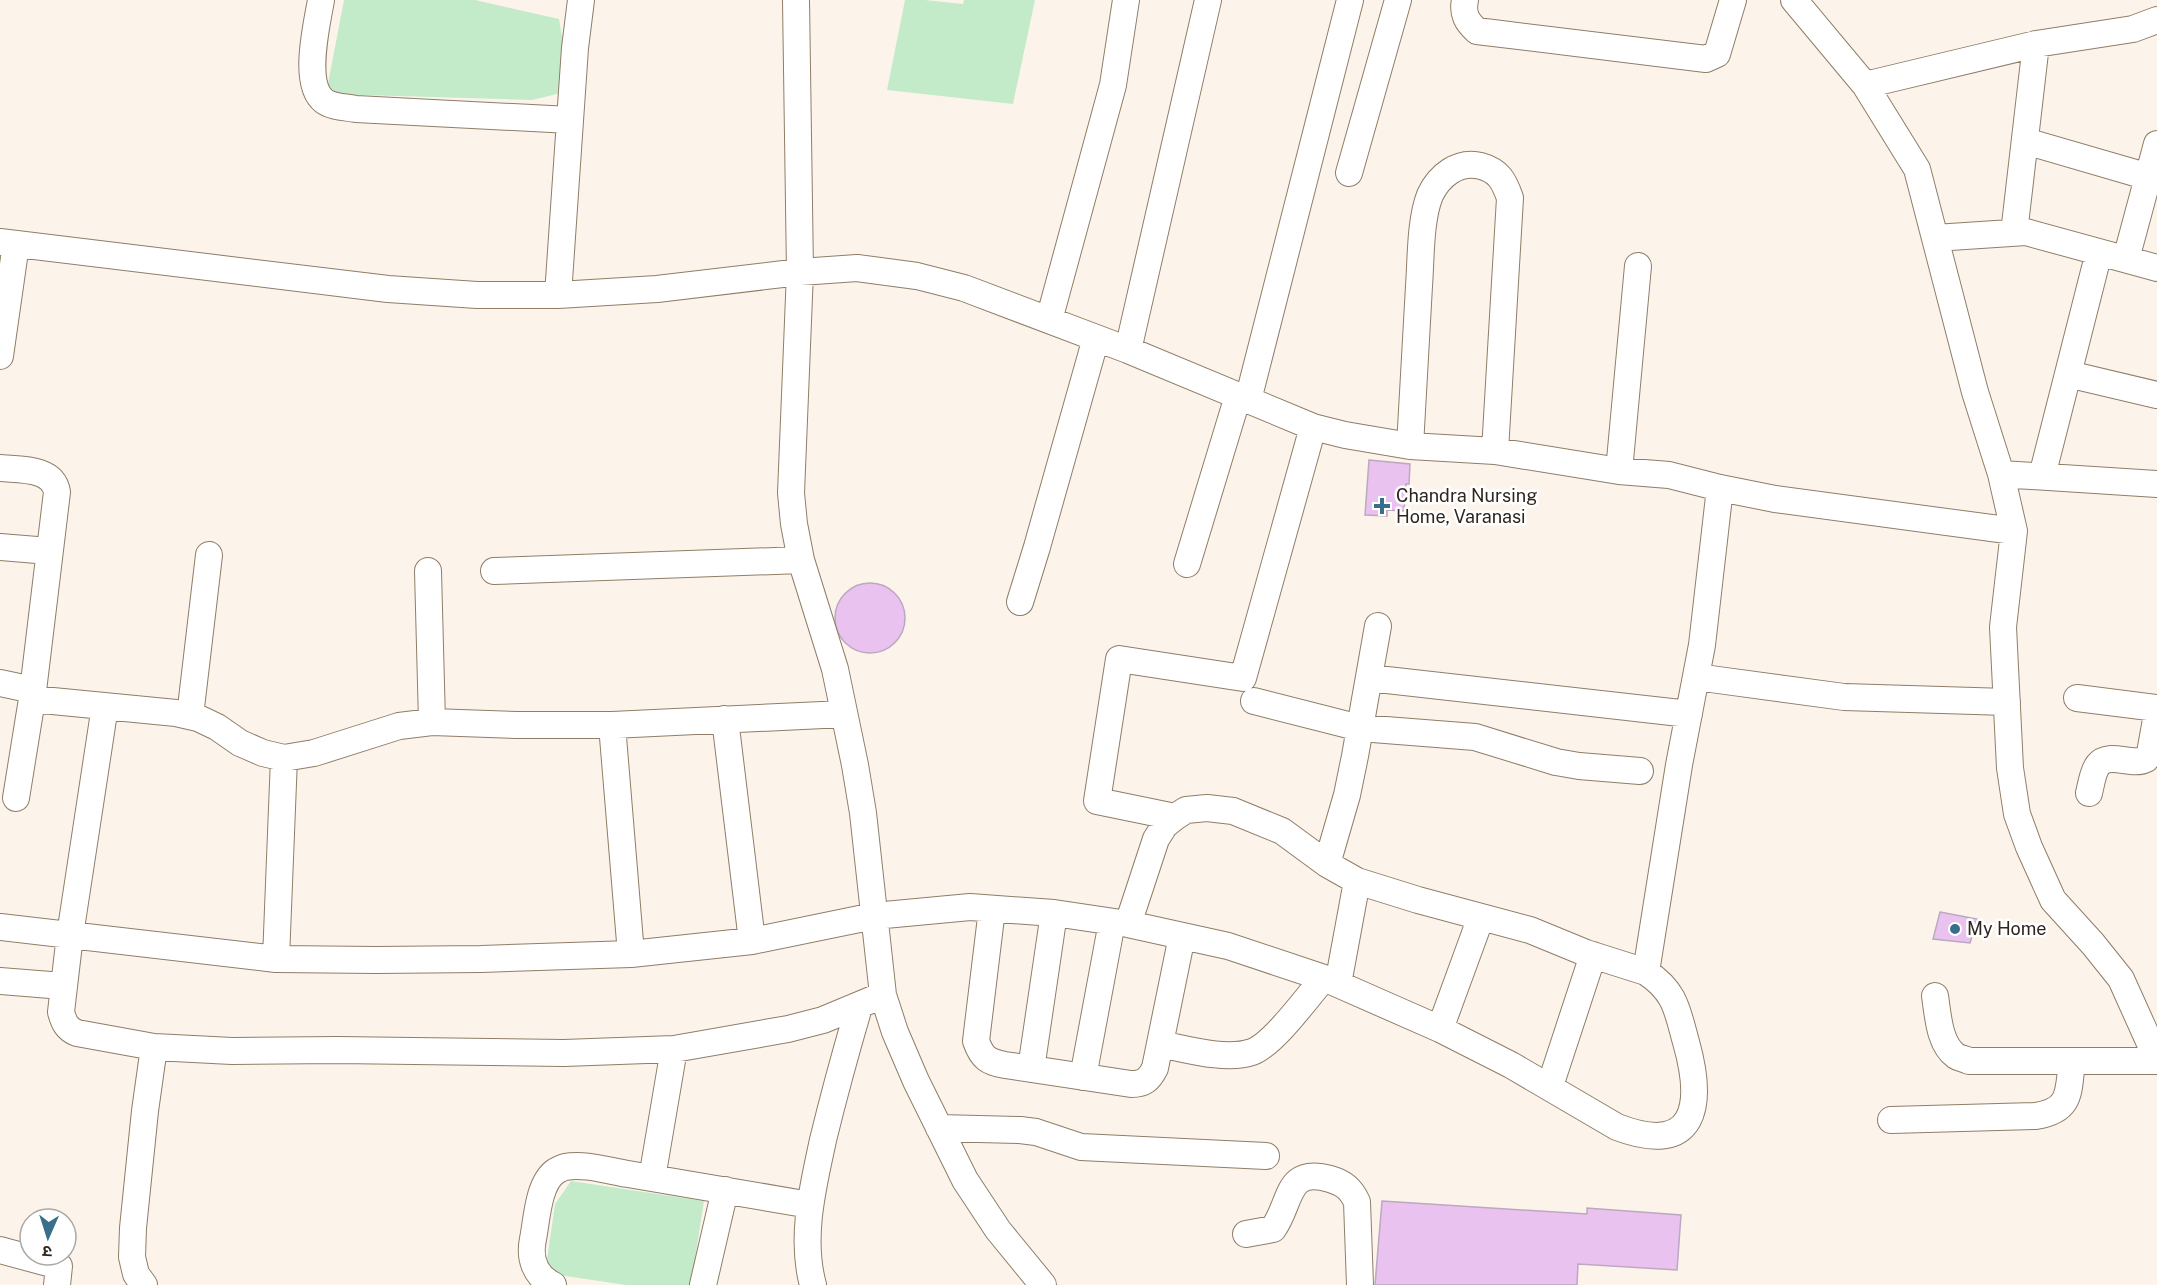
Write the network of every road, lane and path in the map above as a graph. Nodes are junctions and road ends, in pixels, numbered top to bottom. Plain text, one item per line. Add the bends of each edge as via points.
1 (321, 0) edge
2 (796, 0) edge
3 (1126, 0) edge
4 (1208, 0) edge
5 (1350, 0) edge
6 (1398, 0) edge
7 (1465, 0) edge
8 (1733, 0) edge
9 (1794, 0) edge
10 (578, 1) edge
11 (2157, 20) edge
12 (2036, 44) junction
13 (1865, 85) junction
14 (570, 120) junction
15 (2025, 141) junction
16 (2157, 144) edge
17 (1349, 173) dead end
18 (2149, 177) junction
19 (2149, 207) edge
20 (2014, 233) junction
21 (1935, 238) junction
22 (8, 243) edge
23 (2099, 252) junction
24 (2126, 259) junction
25 (1638, 267) dead end
26 (2157, 268) edge
27 (800, 272) junction
28 (558, 295) junction
29 (1049, 320) junction
30 (1096, 338) junction
31 (1128, 350) junction
32 (0, 356) edge
33 (2068, 374) junction
34 (2157, 395) edge
35 (1243, 398) junction
36 (1313, 427) junction
37 (1410, 446) junction
38 (1495, 451) junction
39 (0, 468) edge
40 (1619, 471) junction
41 (2001, 474) junction
42 (2042, 476) junction
43 (2157, 484) edge
44 (1720, 488) junction
45 (2013, 531) junction
46 (0, 547) edge
47 (49, 551) junction
48 (209, 555) dead end
49 (801, 560) junction
50 (1187, 564) dead end
51 (428, 571) dead end
52 (494, 571) dead end
53 (1020, 602) dead end
54 (1378, 626) dead end
55 (1696, 677) junction
56 (1369, 678) junction
57 (0, 683) edge
58 (33, 695) junction
59 (2077, 698) dead end
60 (1254, 701) dead end
61 (2007, 702) junction
62 (105, 706) junction
63 (2157, 708) edge
64 (844, 714) junction
65 (1689, 714) junction
66 (2157, 714) edge
67 (190, 716) junction
68 (725, 718) junction
69 (432, 722) junction
70 (612, 725) junction
71 (1360, 728) junction
72 (284, 758) junction
73 (1640, 771) dead end
74 (2089, 793) dead end
75 (16, 798) dead end
76 (1174, 817) junction
77 (1327, 864) junction
78 (1357, 881) junction
79 (992, 909) junction
80 (1054, 913) junction
81 (874, 916) junction
82 (1480, 917) junction
83 (1120, 923) junction
84 (0, 927) edge
85 (70, 935) junction
86 (1182, 936) junction
87 (752, 941) junction
88 (631, 954) junction
89 (1593, 955) junction
90 (276, 958) junction
91 (1646, 972) junction
92 (0, 981) edge
93 (1331, 981) junction
94 (63, 986) junction
95 (883, 995) junction
96 (1935, 996) dead end
97 (859, 1007) junction
98 (1440, 1029) junction
99 (1160, 1044) junction
100 (154, 1047) junction
101 (674, 1049) junction
102 (2157, 1060) edge
103 (2072, 1061) junction
104 (1031, 1069) junction
105 (1083, 1077) junction
106 (1550, 1086) junction
107 (1891, 1120) dead end
108 (939, 1128) junction
109 (1266, 1156) dead end
110 (652, 1178) junction
111 (725, 1190) junction
112 (810, 1205) junction
113 (1246, 1234) dead end
114 (0, 1250) edge
115 (57, 1285) edge
116 (144, 1285) edge
117 (553, 1285) edge
118 (703, 1285) edge
119 (813, 1285) edge
120 (1042, 1285) edge
121 (1360, 1285) edge

1 - 14 street via 312,63 318,95 325,102 356,109
2 - 27 street
3 - 29 street via 1113,85
4 - 31 street
5 - 35 street
6 - 17 street
7 - 8 street via 1467,22 1477,31 1706,59 1717,54
9 - 13 street
10 - 14 street
11 - 12 street via 2133,28
12 - 13 street
12 - 15 street
13 - 21 street via 1917,169
14 - 28 street
15 - 18 street
15 - 20 street
16 - 18 street
18 - 19 street
19 - 24 street
20 - 21 street
20 - 23 street via 2026,232
21 - 41 street
22 - 28 street via 388,289
22 - 32 street
23 - 24 street
23 - 33 street
24 - 26 street
25 - 40 street
27 - 28 street via 657,289
27 - 29 street via 857,268 917,276 964,288
27 - 49 street via 792,493
29 - 30 street
30 - 31 street
30 - 53 street
31 - 35 street
33 - 34 street
33 - 42 street
35 - 36 street
35 - 50 street
36 - 37 street
36 - 76 street via 1243,678 1119,659 1097,801
37 - 38 street
37 - 38 street via 1421,253 1430,196 1450,170 1478,165 1495,171 1509,198
38 - 40 street
39 - 47 street via 40,473 56,484
40 - 44 street via 1669,475
41 - 42 street
41 - 45 street
42 - 43 street
44 - 45 street via 1775,500
44 - 55 street
45 - 61 street via 2003,627
46 - 47 street
47 - 58 street
48 - 67 street
49 - 52 street
49 - 64 street via 835,669
51 - 69 street
54 - 56 street
55 - 61 street via 1844,697
55 - 65 street
56 - 65 street
56 - 71 street
57 - 58 street
58 - 62 street
58 - 75 street
59 - 63 street
60 - 71 street
61 - 102 street via 2010,768 2017,814 2029,847 2053,900 2121,979
62 - 67 street
62 - 85 street
64 - 68 street
64 - 81 street via 863,813
65 - 91 street
66 - 74 street via 2146,759 2104,760 2098,764
67 - 72 street via 217,727 247,747
68 - 70 street
68 - 87 street
69 - 70 street
69 - 72 street via 399,726 323,751
70 - 88 street
71 - 73 street via 1474,736 1556,762
71 - 77 street via 1347,795
72 - 90 street
76 - 77 street via 1186,810 1233,811 1282,831
76 - 83 street via 1156,839
77 - 78 street
78 - 82 street
78 - 93 street
79 - 80 street
79 - 81 street
79 - 104 street via 976,1041 988,1062
80 - 83 street
80 - 104 street
81 - 87 street
81 - 95 street
82 - 89 street via 1530,930
82 - 98 street
83 - 86 street
83 - 105 street
84 - 85 street
85 - 90 street
85 - 94 street
86 - 93 street via 1228,946
86 - 99 street
87 - 88 street
88 - 90 street via 481,959
89 - 91 street
89 - 106 street
91 - 106 street via 1661,982 1674,999 1693,1066 1695,1093 1687,1122 1668,1135 1633,1133
92 - 94 street
93 - 98 street
93 - 99 street via 1269,1042 1253,1052 1212,1054
94 - 100 street via 63,1022 69,1030
95 - 97 street
95 - 108 street
96 - 103 street via 1947,1048 1956,1056 1970,1061
97 - 101 street via 788,1029
97 - 112 street
98 - 106 street
99 - 105 street via 1155,1068 1141,1084
100 - 101 street via 232,1052 564,1053
100 - 116 street via 133,1228 132,1257 136,1274
101 - 110 street
102 - 103 street
103 - 107 street via 2068,1096 2052,1114
104 - 105 street
108 - 109 street via 1036,1132 1081,1147
108 - 120 street via 965,1180
110 - 111 street
110 - 117 street via 581,1167 563,1167 554,1172 543,1192 531,1247 537,1271
111 - 112 street
111 - 118 street
112 - 119 street via 809,1261
113 - 121 street via 1273,1229 1296,1182 1307,1176 1338,1181 1351,1190 1357,1202
114 - 115 street via 58,1266

